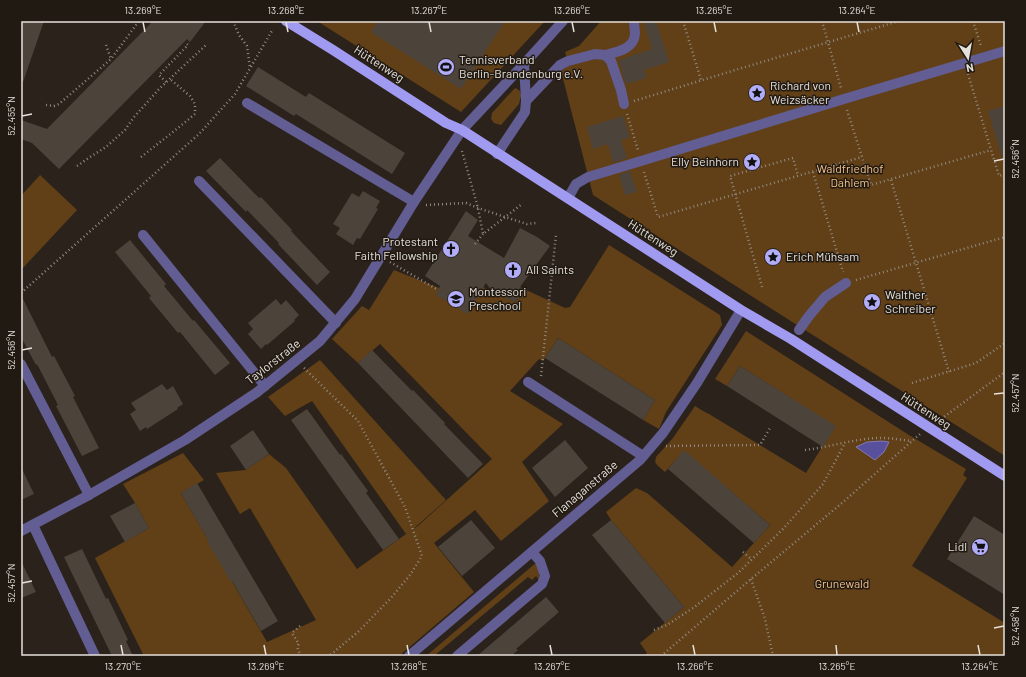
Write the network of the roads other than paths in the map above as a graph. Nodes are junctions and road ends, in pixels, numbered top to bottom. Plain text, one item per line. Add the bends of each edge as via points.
1 (286, 21) edge
2 (563, 21) edge
3 (634, 21) edge
4 (1005, 51) edge
5 (605, 55) junction
6 (524, 64) junction
7 (526, 101) junction
8 (247, 103) dead end
9 (624, 104) dead end
10 (462, 130) junction
11 (497, 154) junction
12 (199, 181) dead end
13 (568, 198) junction
14 (414, 202) junction
15 (142, 235) dead end
16 (846, 283) road end
17 (742, 310) junction
18 (336, 323) junction
19 (799, 330) dead end
20 (21, 364) edge
21 (528, 382) dead end
22 (265, 386) junction
23 (643, 456) junction
24 (1005, 476) edge
25 (89, 495) junction
26 (33, 525) junction
27 (21, 531) edge
28 (532, 552) junction
29 (95, 656) edge
30 (409, 656) edge
31 (457, 656) edge

1 - 10 main road, Hüttenweg via 446,123
2 - 6 street, Taylorstraße
3 - 5 street via 633,42 626,48
4 - 13 street via 588,177 576,184
5 - 7 street via 595,54 560,65
5 - 9 street via 611,60
6 - 7 street
6 - 10 street, Taylorstraße
7 - 11 street via 525,112
8 - 14 street
10 - 11 main road, Hüttenweg
10 - 14 street, Taylorstraße
11 - 13 main road, Hüttenweg
12 - 18 street
13 - 17 main road, Hüttenweg
14 - 18 street, Taylorstraße via 355,299
15 - 22 street
16 - 19 street via 825,297
17 - 23 street, Flanaganstraße via 663,434
17 - 24 main road, Hüttenweg
18 - 22 street, Taylorstraße via 320,342
20 - 25 street
21 - 23 street
22 - 25 street, Taylorstraße via 185,440
23 - 28 street, Flanaganstraße
25 - 26 street, Taylorstraße
26 - 27 street, Taylorstraße
26 - 29 street
28 - 30 street, Flanaganstraße
28 - 31 street via 540,561 545,576 542,584

